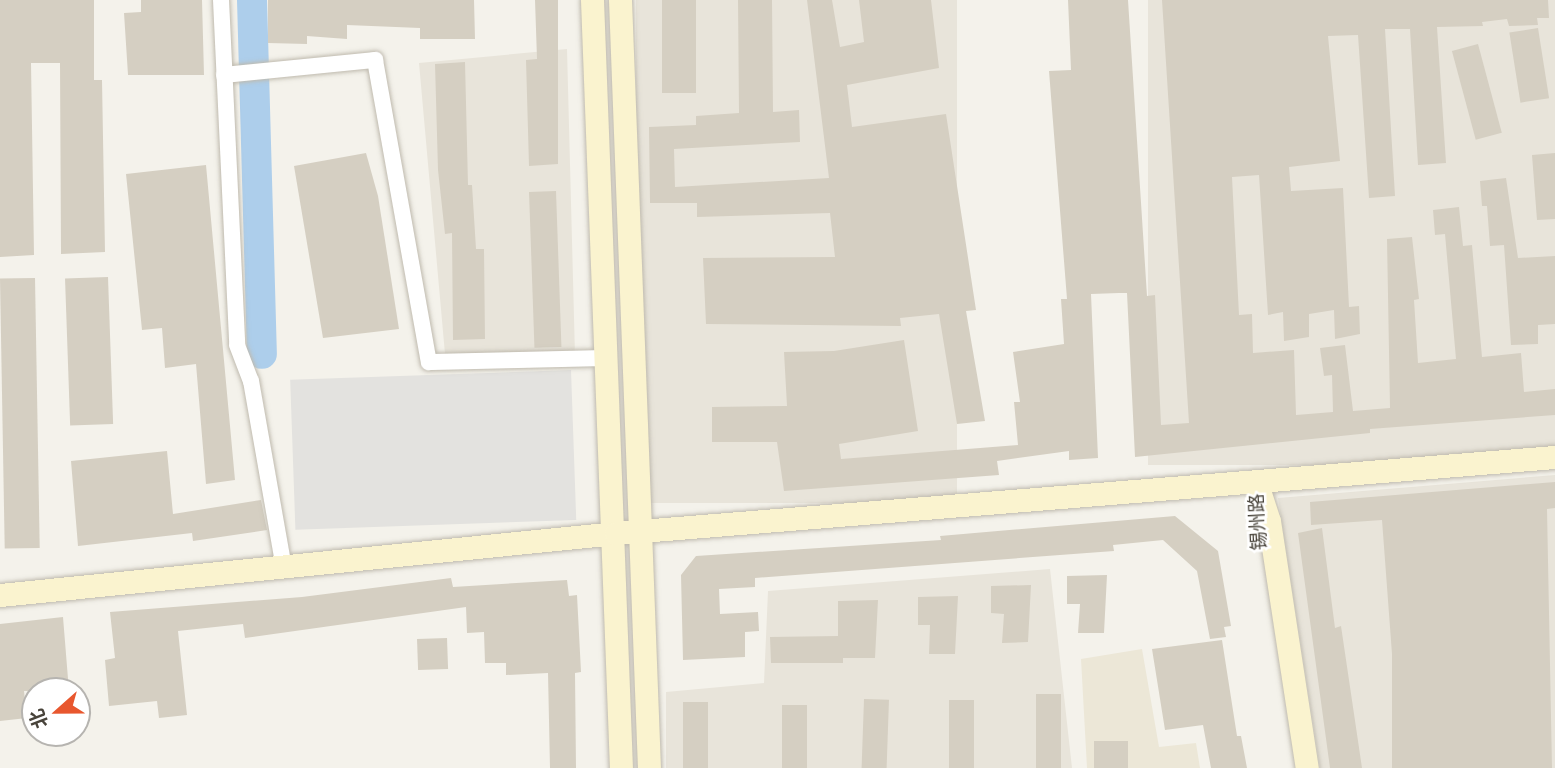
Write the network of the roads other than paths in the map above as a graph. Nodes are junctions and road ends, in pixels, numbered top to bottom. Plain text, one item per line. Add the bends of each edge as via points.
1 (222, 0) edge
2 (592, 0) edge
3 (620, 0) edge
4 (225, 75) junction
5 (608, 358) junction
6 (1555, 457) edge
7 (1256, 481) junction
8 (642, 532) junction
9 (616, 533) junction
10 (284, 568) junction
11 (0, 595) edge
12 (621, 768) edge
13 (649, 768) edge
14 (1291, 768) edge
15 (1307, 768) edge

1 - 4 street
2 - 5 street
3 - 8 street
4 - 5 street via 375,60 429,362
4 - 10 street via 237,345 256,406
5 - 9 street
6 - 7 street
7 - 8 street
7 - 14 street, 锡州路 via 1254,524
7 - 15 street, 锡州路 via 1269,522
8 - 9 street
8 - 13 street
9 - 10 street
9 - 12 street
10 - 11 street

